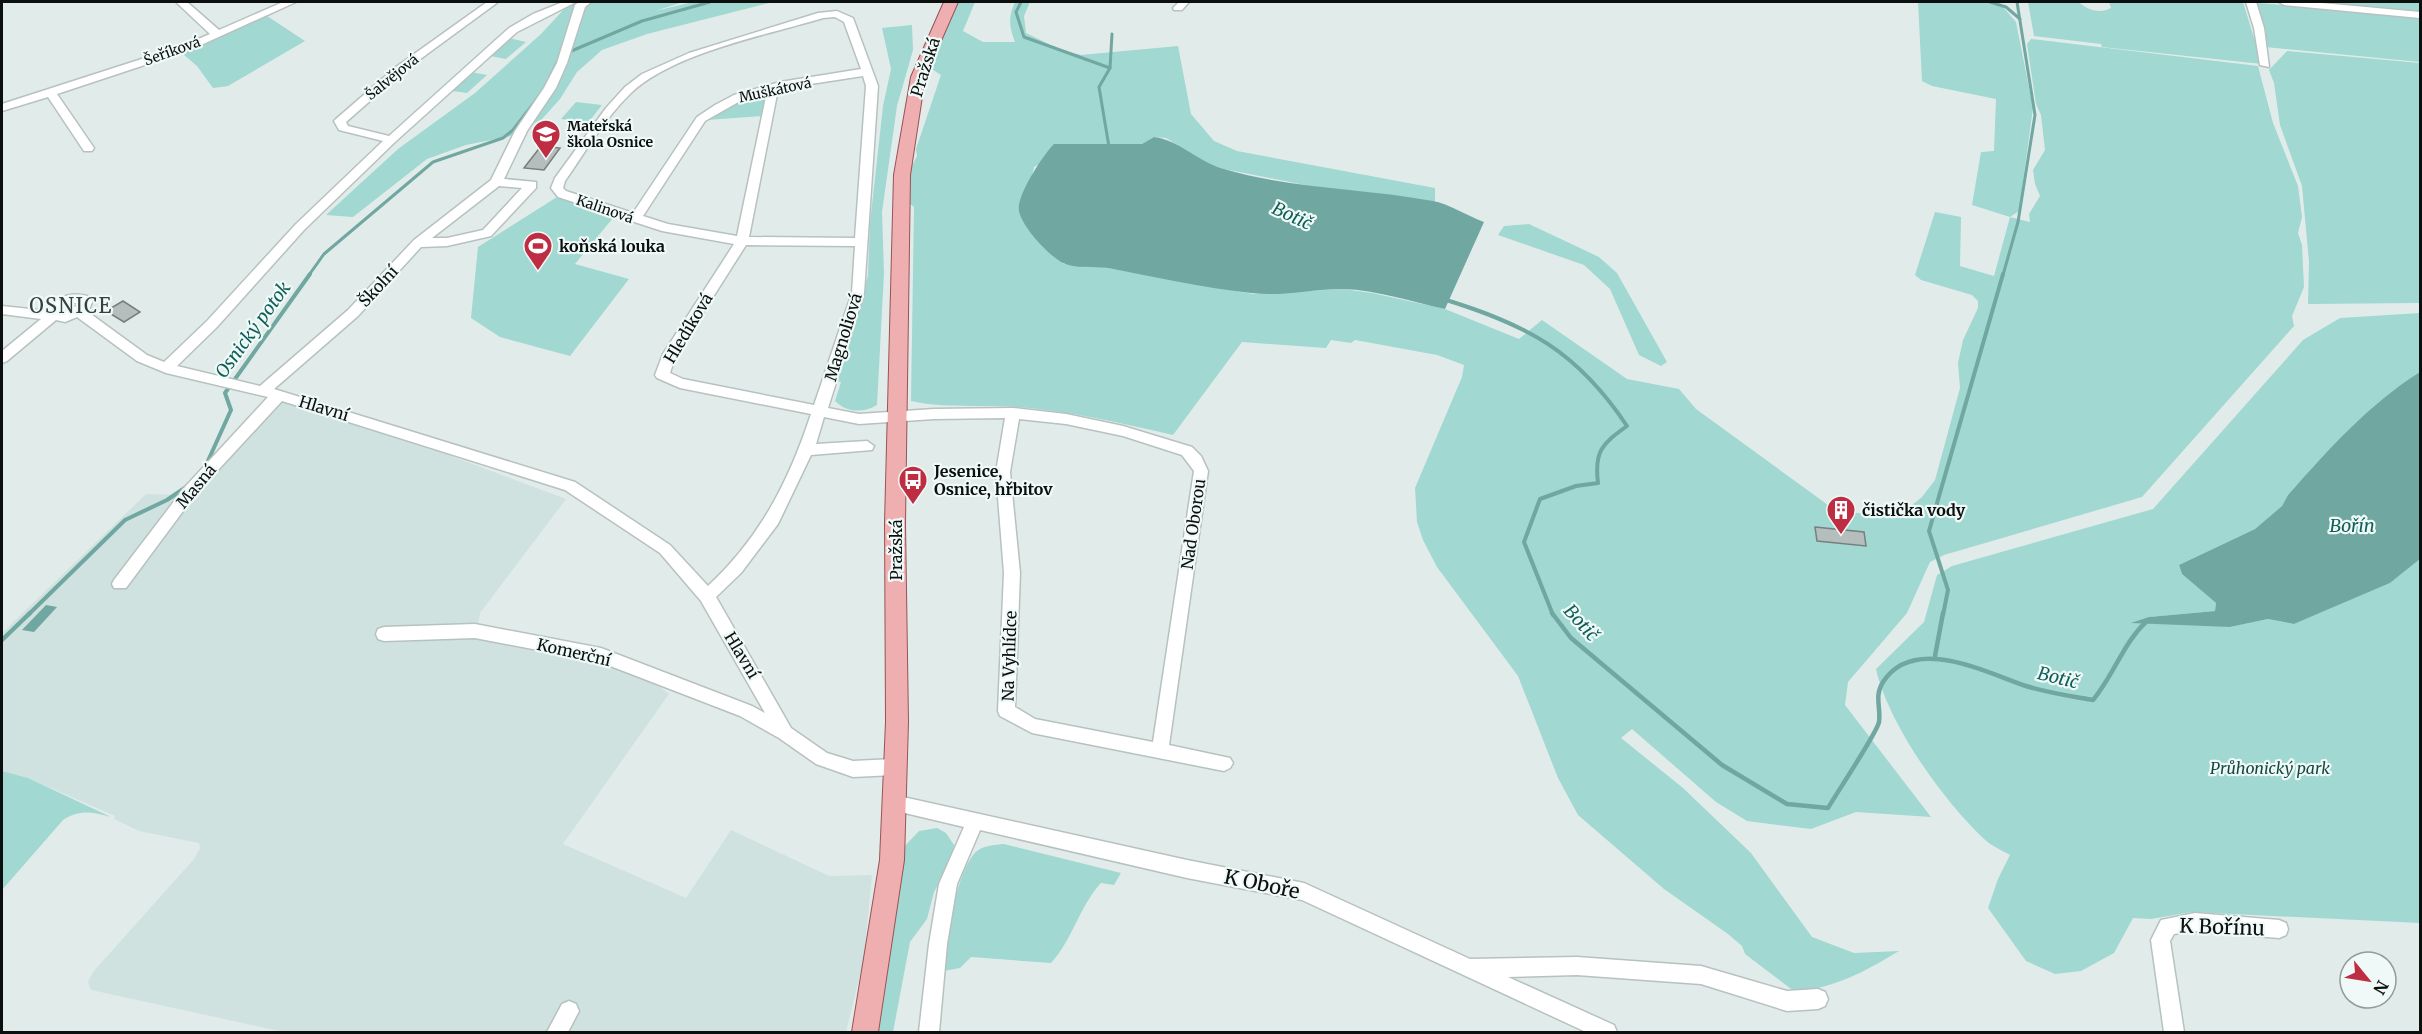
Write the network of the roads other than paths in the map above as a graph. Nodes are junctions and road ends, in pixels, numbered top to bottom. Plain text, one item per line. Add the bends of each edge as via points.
1 (181, 2) edge
2 (291, 2) edge
3 (494, 2) edge
4 (571, 2) edge
5 (586, 2) edge
6 (951, 2) edge
7 (2251, 2) edge
8 (2284, 2) edge
9 (841, 15) joint
10 (2421, 15) edge
11 (217, 34) junction
12 (2265, 65) dead end
13 (866, 72) junction
14 (773, 88) junction
15 (50, 93) junction
16 (2, 108) edge
17 (391, 140) junction
18 (88, 148) dead end
19 (496, 182) junction
20 (635, 219) junction
21 (742, 241) junction
22 (860, 242) junction
23 (418, 243) junction
24 (2, 310) edge
25 (55, 314) junction
26 (2, 358) edge
27 (166, 368) junction
28 (262, 392) junction
29 (279, 395) junction
30 (820, 412) junction
31 (1012, 413) junction
32 (898, 417) junction
33 (867, 446) dead end
34 (807, 450) junction
35 (120, 584) dead end
36 (707, 596) junction
37 (384, 634) dead end
38 (785, 733) junction
39 (1160, 751) junction
40 (1224, 763) dead end
41 (894, 767) junction
42 (894, 803) junction
43 (975, 821) junction
44 (2278, 929) dead end
45 (1465, 968) junction
46 (1818, 999) dead end
47 (569, 1011) dead end
48 (557, 1032) edge
49 (865, 1032) edge
50 (929, 1032) edge
51 (1607, 1032) edge
52 (2174, 1032) edge

1 - 11 street
2 - 11 street, Šeříková
3 - 17 street, Šalvějová via 400,69 340,121 343,128
4 - 17 street via 513,30
5 - 19 street, Školní via 580,5 550,88 521,131
6 - 32 main road, Pražská via 918,77 907,133 899,246
7 - 12 street
8 - 10 street
9 - 13 street, Magnoliová via 849,20
9 - 20 street, Kalinová via 822,15 677,62 630,88 556,188 562,194
11 - 15 street, Šeříková
13 - 14 street, Muškátová
13 - 22 street, Magnoliová via 872,86
14 - 20 street, Muškátová via 733,99 702,119
14 - 21 street, Hledíková
15 - 16 street, Šeříková
15 - 18 street
17 - 27 street via 300,226 212,324
19 - 23 street, Školní
19 - 23 street via 532,185 487,233 447,242
20 - 21 street, Kalinová
21 - 22 street, Kalinová
21 - 30 street, Hledíková via 668,357 662,375 680,383
22 - 30 street, Magnoliová via 858,294
23 - 28 street, Školní via 353,313
24 - 25 street
25 - 26 street
25 - 27 street, Hlavní via 65,317 79,312 142,358
27 - 28 street, Hlavní
28 - 29 street, Hlavní
29 - 35 street, Masná via 190,491
29 - 36 street, Hlavní via 570,486 665,549
30 - 32 street, Hledíková via 859,419
30 - 34 street, Magnoliová
31 - 32 street, Nad Oborou
31 - 39 street, Na Vyhlídce via 1003,472 1011,573 1006,711 1032,726
31 - 39 street, Nad Oborou via 1066,418 1187,450 1201,471
32 - 41 main road, Pražská
33 - 34 street
34 - 36 street, Magnoliová via 773,520 736,569
36 - 38 street, Hlavní
37 - 38 street, Komerční via 475,632 601,656 746,711
38 - 41 street, Hlavní via 822,759 852,769
39 - 40 street, Na Vyhlídce
41 - 42 main road, Pražská
42 - 43 street, K Oboře
42 - 49 main road, Pražská via 891,860
43 - 45 street, K Oboře via 1304,892
43 - 50 street via 948,884
44 - 52 street, K Bořínu via 2195,922 2168,926 2160,940
45 - 46 street via 1577,966 1679,973 1701,975 1787,1001
45 - 51 street, K Oboře
47 - 48 street

